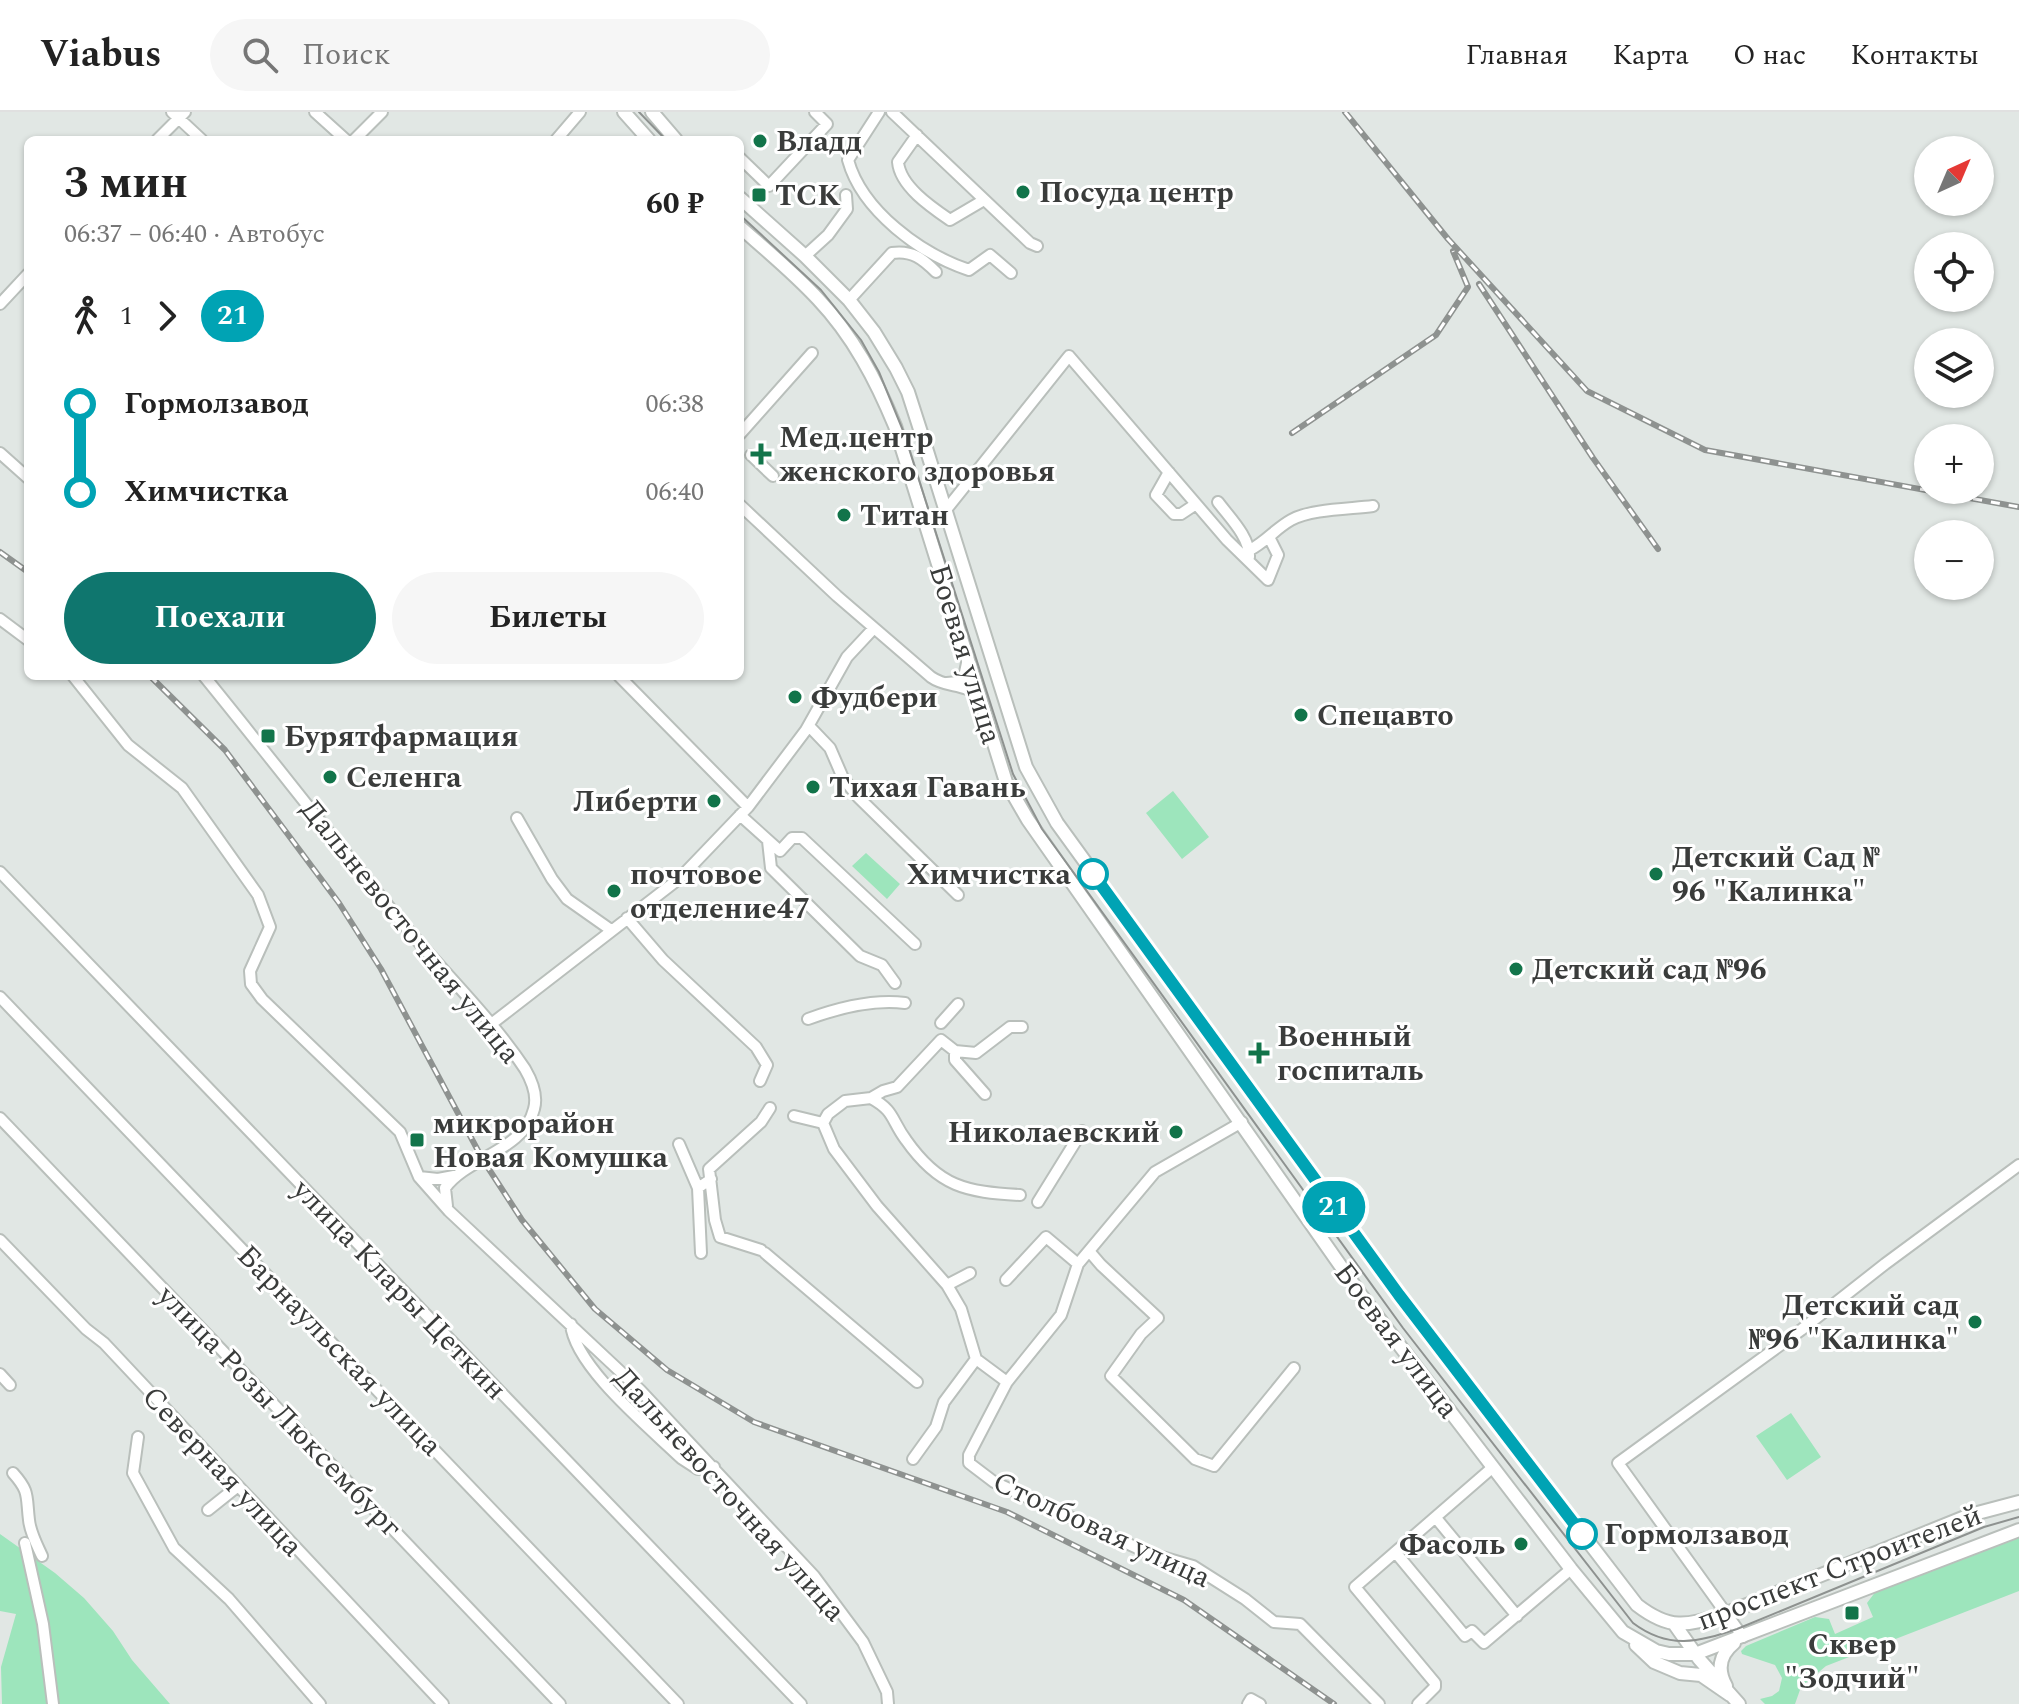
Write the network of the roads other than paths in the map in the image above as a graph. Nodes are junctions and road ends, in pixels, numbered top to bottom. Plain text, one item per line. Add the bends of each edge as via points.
1 (315, 112) edge
2 (382, 112) edge
3 (580, 112) edge
4 (624, 112) edge
5 (652, 112) edge
6 (815, 112) edge
7 (879, 112) edge
8 (892, 112) edge
9 (178, 114) edge
10 (917, 135) junction
11 (160, 136) edge
12 (198, 136) edge
13 (342, 136) edge
14 (358, 136) edge
15 (559, 136) edge
16 (645, 136) edge
17 (673, 136) edge
18 (744, 162) edge
19 (846, 195) dead end
20 (984, 200) junction
21 (744, 202) edge
22 (744, 231) edge
23 (1037, 246) dead end
24 (805, 256) junction
25 (936, 272) dead end
26 (1011, 273) dead end
27 (24, 278) edge
28 (849, 300) junction
29 (0, 304) edge
30 (812, 353) dead end
31 (744, 430) edge
32 (0, 453) edge
33 (751, 455) dead end
34 (1169, 472) junction
35 (24, 474) edge
36 (773, 476) dead end
37 (1218, 502) dead end
38 (1196, 504) junction
39 (1373, 506) dead end
40 (744, 509) edge
41 (945, 511) junction
42 (1270, 539) junction
43 (1250, 550) junction
44 (1249, 563) junction
45 (0, 619) edge
46 (874, 628) junction
47 (24, 637) edge
48 (967, 663) junction
49 (931, 677) junction
50 (76, 680) edge
51 (207, 680) edge
52 (623, 680) edge
53 (978, 696) junction
54 (809, 726) junction
55 (744, 811) junction
56 (517, 818) dead end
57 (768, 841) junction
58 (0, 872) edge
59 (958, 895) dead end
60 (627, 918) junction
61 (611, 930) junction
62 (915, 944) dead end
63 (895, 983) dead end
64 (0, 997) edge
65 (905, 1003) dead end
66 (958, 1004) dead end
67 (808, 1019) dead end
68 (941, 1023) dead end
69 (490, 1025) junction
70 (1022, 1027) dead end
71 (955, 1051) junction
72 (760, 1081) dead end
73 (985, 1094) dead end
74 (871, 1098) junction
75 (770, 1108) dead end
76 (1262, 1109) junction
77 (794, 1116) dead end
78 (0, 1118) edge
79 (1242, 1122) junction
80 (823, 1123) junction
81 (1082, 1131) dead end
82 (679, 1144) dead end
83 (2019, 1165) edge
84 (454, 1176) junction
85 (419, 1177) junction
86 (711, 1179) junction
87 (698, 1188) junction
88 (1020, 1195) dead end
89 (1038, 1202) dead end
90 (449, 1211) junction
91 (0, 1240) edge
92 (1089, 1251) junction
93 (701, 1253) dead end
94 (1078, 1264) junction
95 (970, 1273) dead end
96 (1006, 1280) dead end
97 (947, 1285) junction
98 (571, 1324) junction
99 (976, 1359) junction
100 (1294, 1368) dead end
101 (0, 1374) edge
102 (917, 1382) dead end
103 (1007, 1382) junction
104 (10, 1385) dead end
105 (138, 1437) dead end
106 (913, 1459) dead end
107 (714, 1467) junction
108 (1492, 1468) junction
109 (13, 1473) dead end
110 (238, 1486) junction
111 (2019, 1502) edge
112 (208, 1510) dead end
113 (1436, 1518) junction
114 (2019, 1530) edge
115 (25, 1543) dead end
116 (1396, 1553) junction
117 (42, 1556) dead end
118 (1571, 1569) junction
119 (1727, 1613) junction
120 (1517, 1616) junction
121 (1660, 1620) joint
122 (1675, 1625) junction
123 (1623, 1632) junction
124 (1743, 1637) junction
125 (1695, 1654) junction
126 (888, 1698) edge
127 (1735, 1699) edge
128 (53, 1704) edge
129 (320, 1704) edge
130 (443, 1704) edge
131 (560, 1704) edge
132 (678, 1704) edge
133 (801, 1704) edge
134 (1248, 1704) edge
135 (1260, 1704) edge
136 (1379, 1704) edge
137 (1418, 1704) edge

1 - 13 street
2 - 14 street
3 - 15 street
4 - 16 main road
5 - 17 main road
6 - 18 street via 827,124 769,186
7 - 26 street via 848,160 868,199 890,225 951,264 969,270 990,255
8 - 10 street
9 - 11 street
9 - 12 street
10 - 20 street
10 - 20 street via 898,162 899,174 932,208 950,220
19 - 24 street via 847,209
20 - 23 street
21 - 24 main road, Боевая улица
22 - 48 main road, Боевая улица via 818,299 866,363 895,426
24 - 28 main road, Боевая улица
25 - 28 street via 914,255 892,253
27 - 29 street
28 - 41 main road, Боевая улица via 908,392
30 - 31 street
32 - 35 street
33 - 36 street
34 - 38 street
34 - 38 street via 1156,495 1174,514
34 - 41 street via 1069,356
37 - 43 street
38 - 44 street
39 - 42 street via 1304,515
40 - 46 street
41 - 76 main road, Боевая улица via 1039,794
42 - 43 street
42 - 44 street via 1278,555 1268,580
43 - 44 street
45 - 47 street
46 - 49 street
46 - 54 street via 847,657
48 - 49 street via 958,682
48 - 53 main road, Боевая улица
49 - 53 street
50 - 85 street, Дальневосточная улица via 128,745 182,788 258,895 270,927 250,971 251,984 400,1132
51 - 69 street, Дальневосточная улица
52 - 55 street
53 - 79 main road, Боевая улица via 1006,782 1028,820
54 - 55 street
54 - 59 street via 830,748 858,797
55 - 57 street
55 - 60 street via 680,878
56 - 61 street via 567,899
57 - 62 street via 780,851 792,838 802,838
57 - 63 street via 771,868 860,956 882,965
58 - 133 street, улица Клары Цеткин
60 - 61 street
60 - 72 street via 663,960 756,1047 767,1065
61 - 69 street
64 - 132 street, Барнаульская улица
65 - 67 street via 857,1006
66 - 68 street
69 - 84 street, Дальневосточная улица via 533,1084 534,1109 518,1135
70 - 71 street via 1010,1027 976,1053
71 - 73 street via 955,1060
71 - 74 street via 941,1040 897,1087
74 - 80 street via 845,1101
74 - 88 street via 887,1106 906,1140 948,1183 979,1193
75 - 86 street via 709,1169
76 - 79 main road, Столбовая улица
76 - 121 main road, Боевая улица via 1637,1605
77 - 80 street
78 - 131 street, улица Розы Люксембург
79 - 92 street, Столбовая улица via 1155,1172
79 - 108 main road, Боевая улица via 1361,1295
80 - 97 street via 834,1149 877,1206
81 - 89 street
82 - 87 street
83 - 119 street via 1618,1463
84 - 85 street, Дальневосточная улица
84 - 90 street via 445,1188
85 - 90 street, Дальневосточная улица
86 - 87 street
86 - 102 street via 720,1237 763,1252
87 - 93 street
90 - 98 street, Дальневосточная улица
91 - 110 street, Северная улица
92 - 94 street, Столбовая улица
92 - 100 street via 1158,1318 1111,1376 1195,1459 1214,1466
94 - 96 street via 1046,1237
94 - 103 street, Столбовая улица via 1061,1315
95 - 97 street
97 - 99 street via 961,1309
98 - 107 street, Дальневосточная улица
98 - 107 street via 572,1338 593,1370 681,1458 698,1469
99 - 103 street
99 - 106 street via 944,1402 936,1427
101 - 104 street
103 - 136 street, Столбовая улица via 969,1455 973,1468 1148,1553 1193,1566 1274,1622 1300,1624
105 - 129 street via 133,1473 174,1548 229,1599
107 - 126 street, Дальневосточная улица via 814,1576 863,1642
108 - 113 street
108 - 118 main road, Боевая улица
109 - 117 street via 25,1486 29,1520
110 - 112 street
110 - 130 street, Северная улица
111 - 119 main road, проспект Строителей via 1970,1515
113 - 116 street
113 - 120 street
114 - 124 main road, проспект Строителей
115 - 128 street
116 - 120 street via 1465,1636 1472,1631 1484,1643
116 - 137 street via 1355,1587 1435,1683
118 - 120 street
118 - 123 main road, Боевая улица
119 - 122 main road, проспект Строителей
119 - 124 street
121 - 122 main road, проспект Строителей
122 - 125 main road
123 - 125 main road, Боевая улица via 1656,1651
123 - 127 main road via 1654,1662 1701,1675
124 - 125 main road, проспект Строителей
124 - 127 main road via 1722,1657 1720,1675
125 - 127 main road
134 - 135 street via 1251,1699

